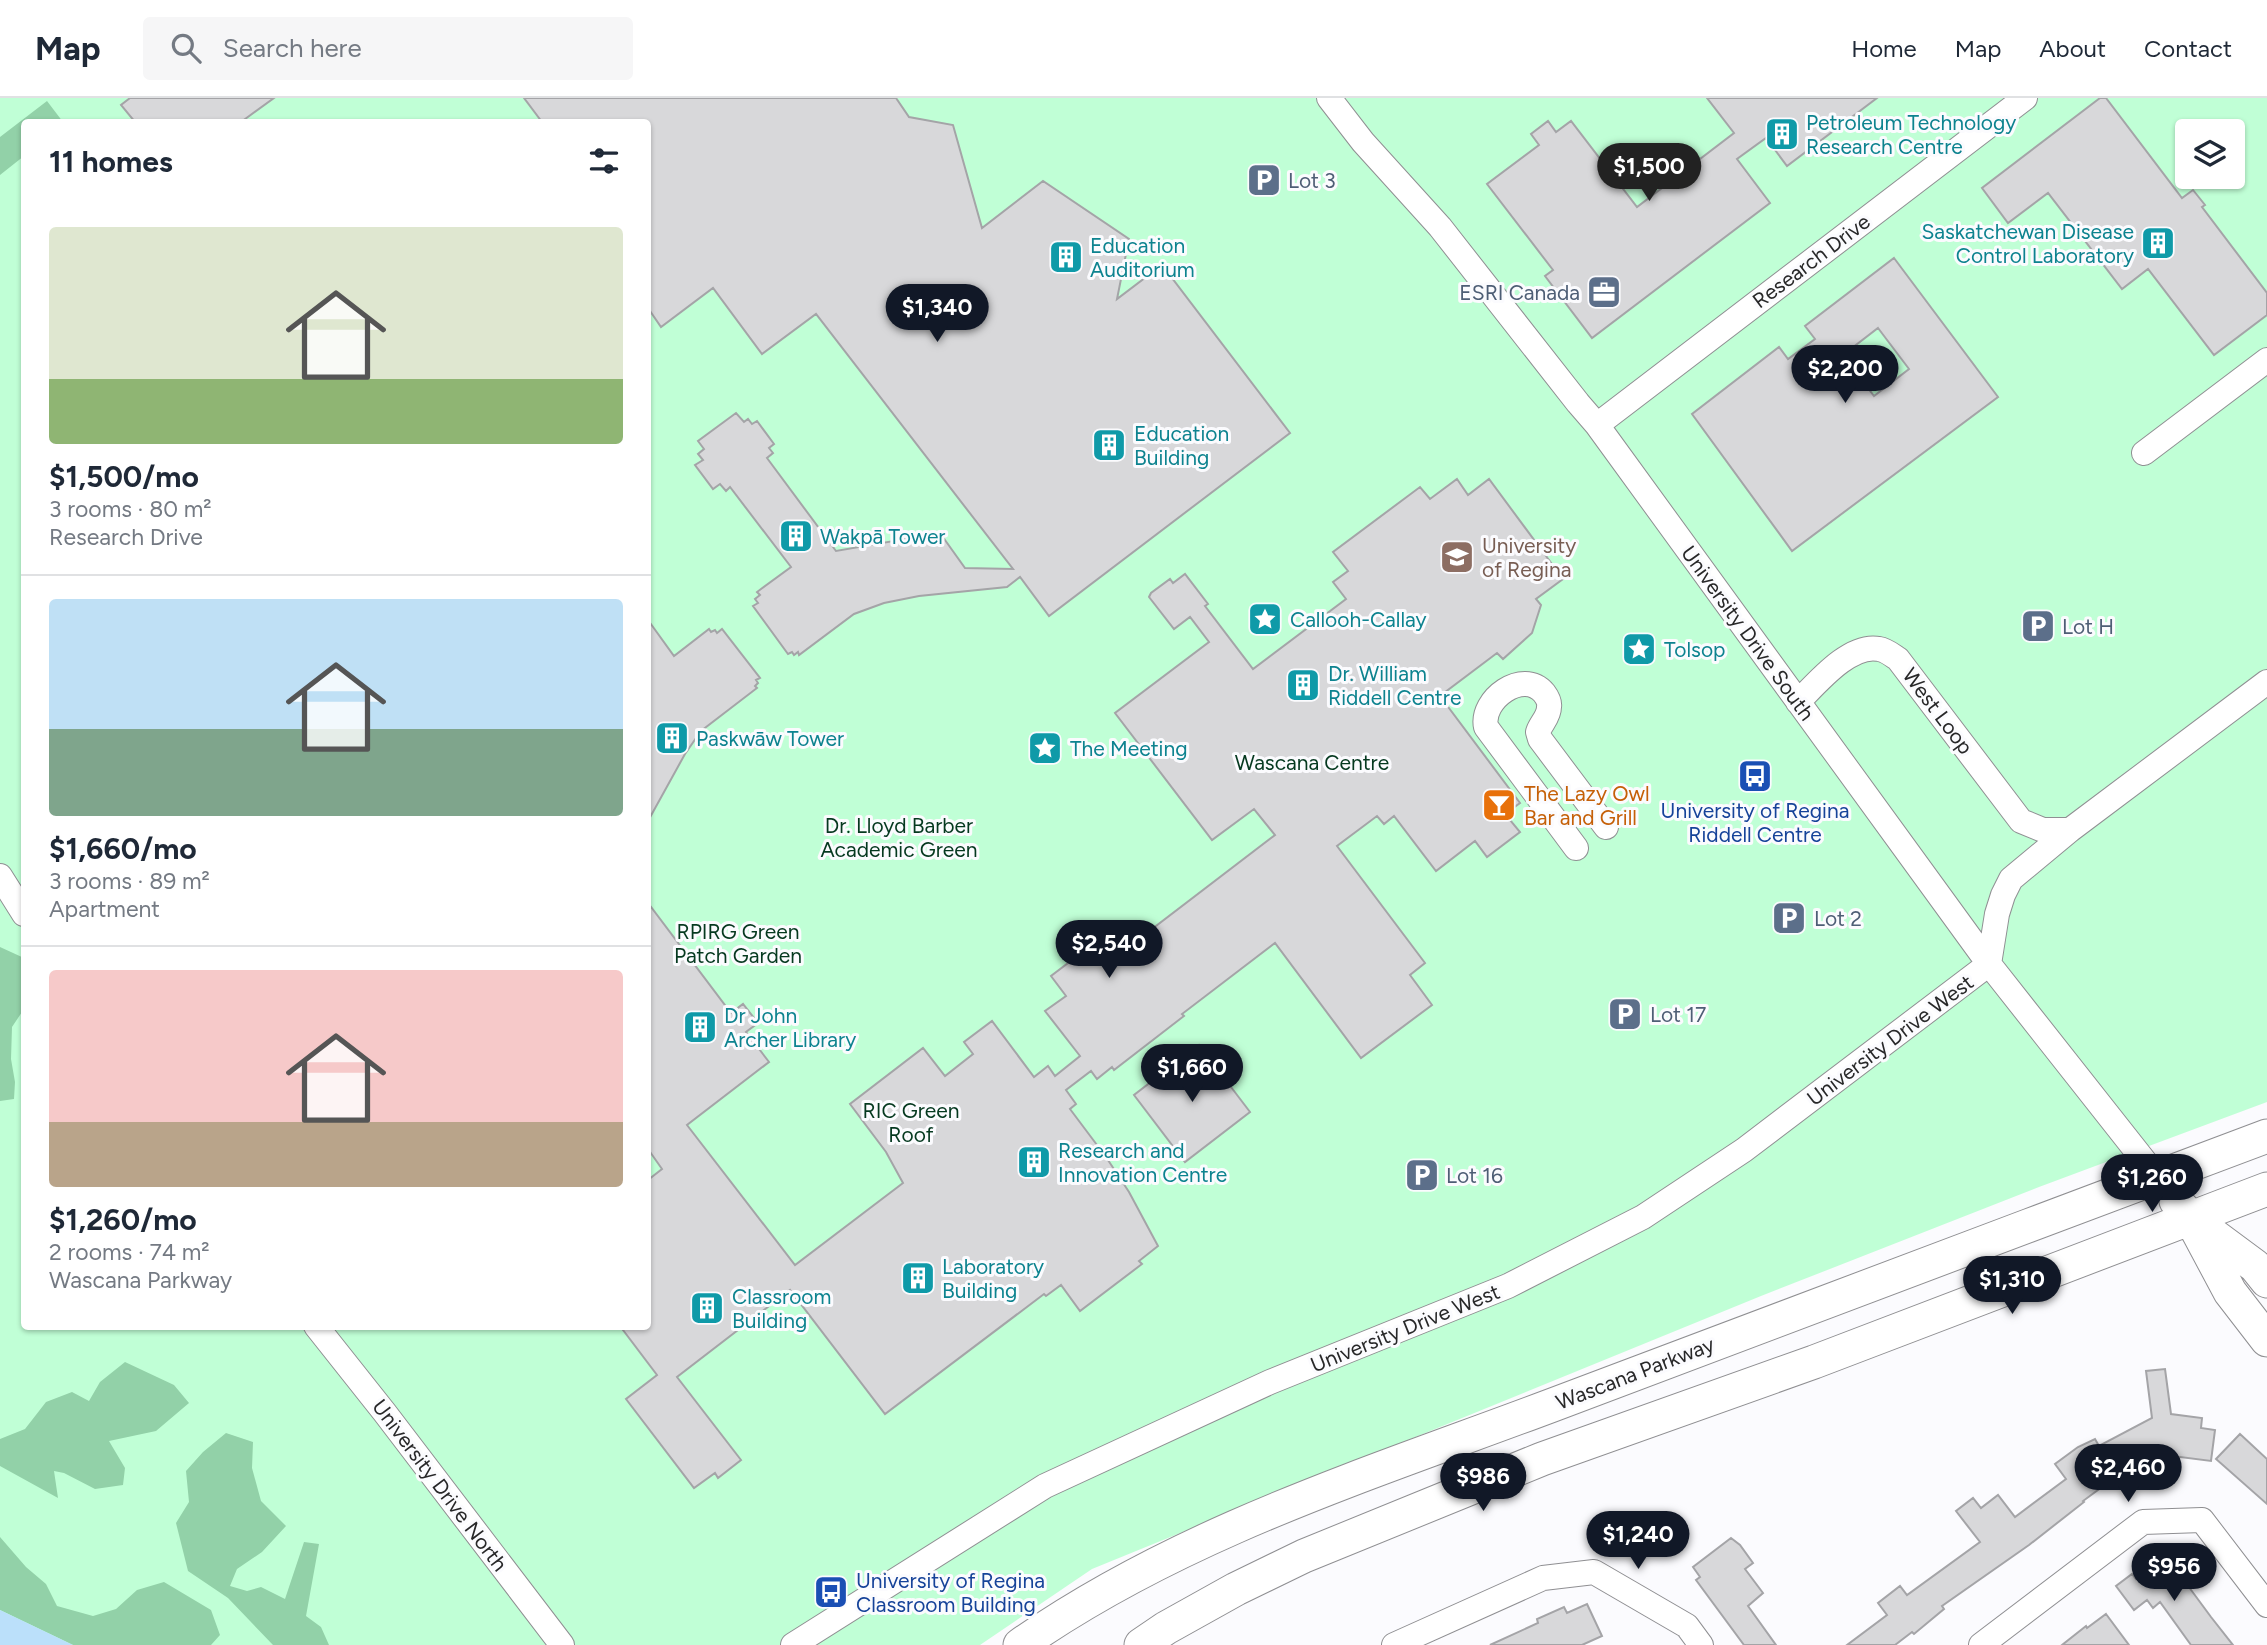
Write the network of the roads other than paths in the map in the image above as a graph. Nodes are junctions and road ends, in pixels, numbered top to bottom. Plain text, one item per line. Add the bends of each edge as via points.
1 (1329, 98) edge
2 (2025, 98) edge
3 (2267, 360) edge
4 (1597, 425) junction
5 (2144, 453) dead end
6 (2267, 682) edge
7 (1798, 702) junction
8 (1606, 827) dead end
9 (2070, 830) junction
10 (1576, 848) dead end
11 (0, 876) edge
12 (21, 909) edge
13 (1989, 964) junction
14 (2267, 1136) edge
15 (2157, 1177) junction
16 (2267, 1189) edge
17 (2190, 1217) junction
18 (2267, 1281) edge
19 (319, 1330) edge
20 (2267, 1340) edge
21 (2267, 1605) edge
22 (562, 1645) edge
23 (793, 1645) edge
24 (1020, 1645) edge
25 (1141, 1645) edge
26 (1394, 1645) edge
27 (1701, 1645) edge
28 (1981, 1645) edge

1 - 4 street, University Drive South via 1440,227
2 - 4 street, Research Drive
3 - 5 street
4 - 7 street, University Drive South
6 - 9 street
7 - 9 street, West Loop via 1854,652 1882,649 1898,659 2021,821 2043,830
7 - 13 street, University Drive South
8 - 10 street via 1540,739 1540,725 1550,704 1545,694 1536,685 1516,684 1490,703 1486,727
9 - 13 street via 2011,878 1997,914
11 - 12 street
13 - 15 street, University Drive South
13 - 23 street, University Drive West via 1744,1150 1643,1217 1508,1286 1270,1382 1045,1486
14 - 15 main road, Wascana Parkway
15 - 17 main road
15 - 24 main road, Wascana Parkway via 1211,1535 1066,1614
16 - 17 main road
17 - 18 main road via 2255,1266
17 - 20 main road via 2230,1292
17 - 25 main road via 1814,1362 1542,1460 1304,1556 1236,1589
19 - 22 street, University Drive North
21 - 28 street via 2202,1520 2143,1522
26 - 27 street via 1543,1578 1594,1572 1686,1626

